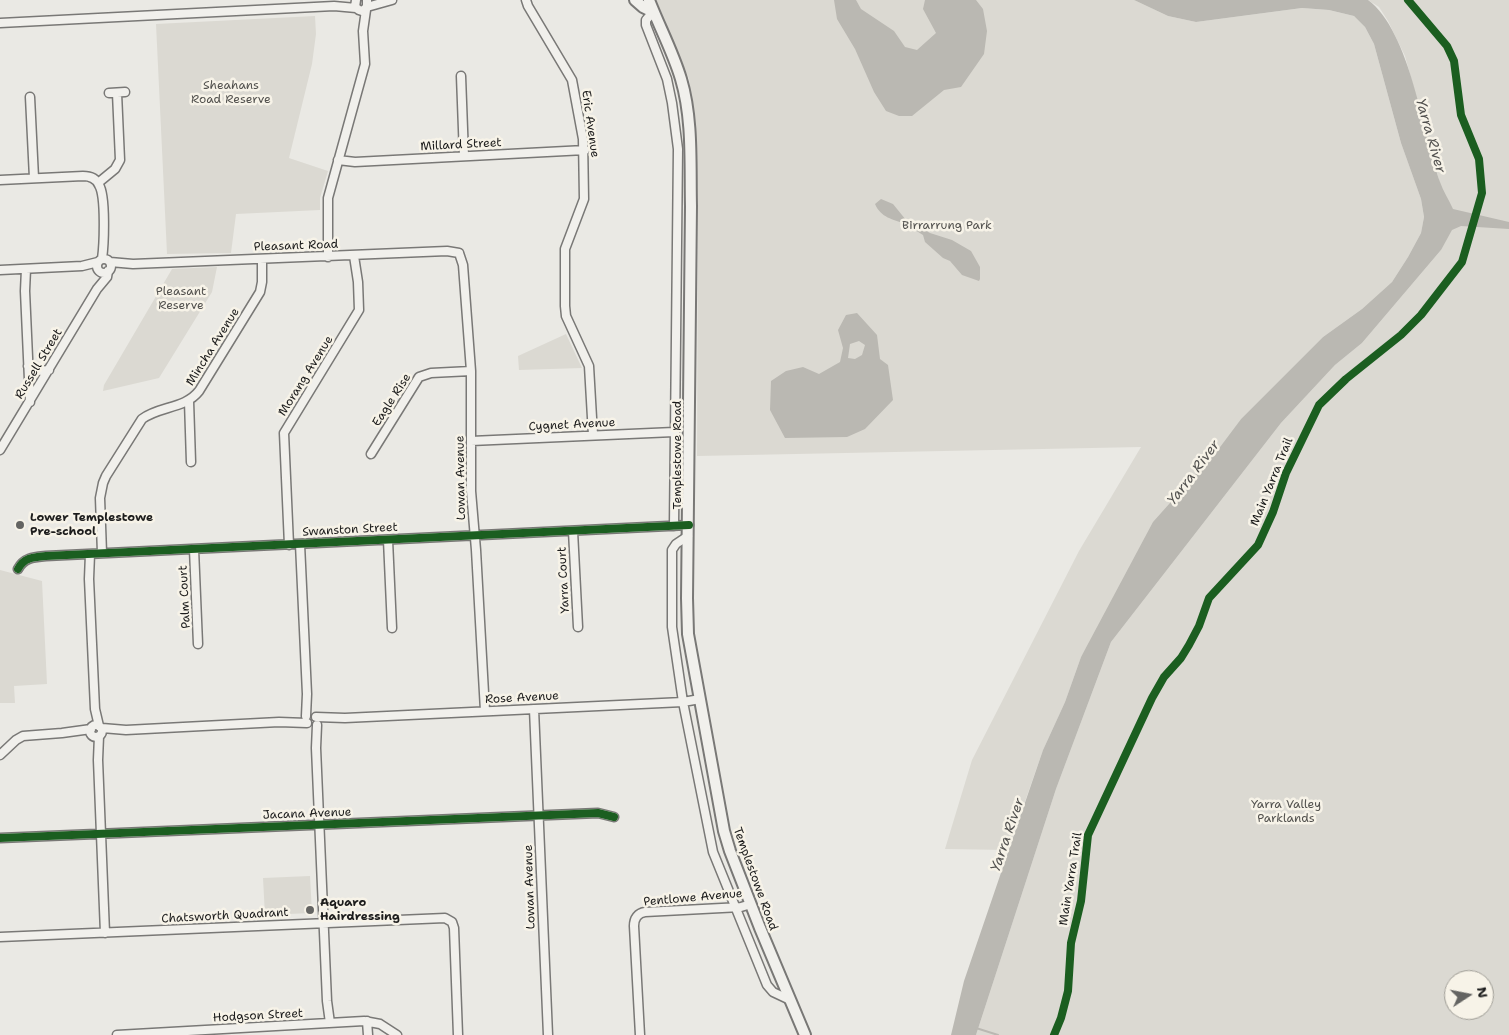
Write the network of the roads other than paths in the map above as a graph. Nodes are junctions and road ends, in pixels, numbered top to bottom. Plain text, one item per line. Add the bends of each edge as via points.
1 (392, 0) edge
2 (526, 0) edge
3 (635, 0) edge
4 (648, 0) edge
5 (361, 5) edge
6 (653, 12) junction
7 (0, 23) edge
8 (461, 76) dead end
9 (117, 92) dead end
10 (30, 97) dead end
11 (584, 150) junction
12 (464, 156) junction
13 (338, 160) junction
14 (34, 178) junction
15 (0, 180) edge
16 (98, 183) junction
17 (462, 250) joint
18 (357, 256) junction
19 (330, 257) junction
20 (262, 259) junction
21 (104, 265) junction
22 (23, 269) junction
23 (0, 270) edge
24 (28, 366) junction
25 (49, 370) junction
26 (472, 371) junction
27 (189, 401) junction
28 (30, 402) junction
29 (674, 432) junction
30 (593, 436) junction
31 (471, 441) junction
32 (0, 450) edge
33 (371, 454) dead end
34 (191, 462) dead end
35 (674, 526) junction
36 (688, 530) junction
37 (573, 531) junction
38 (474, 535) junction
39 (388, 540) junction
40 (289, 544) junction
41 (300, 544) junction
42 (194, 549) junction
43 (102, 553) junction
44 (88, 554) junction
45 (18, 569) dead end
46 (578, 627) dead end
47 (392, 628) dead end
48 (198, 644) dead end
49 (700, 700) junction
50 (683, 702) junction
51 (534, 709) junction
52 (485, 711) junction
53 (312, 720) junction
54 (96, 731) junction
55 (0, 755) edge
56 (538, 815) junction
57 (614, 816) dead end
58 (320, 824) junction
59 (101, 834) junction
60 (0, 838) edge
61 (751, 904) junction
62 (736, 907) junction
63 (631, 910) dead end
64 (638, 916) junction
65 (324, 923) junction
66 (105, 933) junction
67 (0, 937) edge
68 (790, 1000) junction
69 (367, 1021) junction
70 (328, 1023) junction
71 (181, 1033) edge
72 (548, 1034) edge
73 (804, 1034) edge
74 (117, 1035) edge
75 (368, 1035) edge
76 (397, 1035) edge
77 (458, 1035) edge
78 (639, 1035) edge

1 - 5 street
2 - 11 street, Eric Avenue via 572,80
3 - 6 main road
4 - 6 main road, Templestowe Road
5 - 7 street
5 - 13 street via 365,64
6 - 29 street, Templestowe Road via 647,18 646,26 667,79 678,149
6 - 36 main road, Templestowe Road via 681,80 690,147
8 - 12 street
9 - 16 street via 120,160
10 - 14 street
11 - 12 street, Millard Street
11 - 30 street, Eric Avenue via 584,199 564,253 565,306 566,316 589,366
12 - 13 street, Millard Street via 355,162
13 - 19 street via 328,198
14 - 15 street
14 - 16 street via 87,176
16 - 21 street via 102,192
17 - 18 street, Pleasant Road
17 - 26 street, Lowan Avenue
18 - 19 street, Pleasant Road
18 - 40 street, Morang Avenue via 357,315 284,433
19 - 20 street, Pleasant Road
20 - 21 street, Pleasant Road
20 - 27 street, Mincha Avenue via 262,287 257,297 199,391
21 - 22 street, Pleasant Road
21 - 25 street, Russell Street via 107,277
22 - 23 street, Pleasant Road
22 - 24 street
24 - 25 street
24 - 28 street
25 - 28 street, Russell Street
26 - 31 street, Lowan Avenue
26 - 33 street, Eagle Rise via 431,373 419,378
27 - 34 street
27 - 43 street, Mincha Avenue via 142,419 106,476 100,498
28 - 32 street, Russell Street
29 - 30 street, Cygnet Avenue
29 - 35 street, Templestowe Road
30 - 31 street, Cygnet Avenue
31 - 38 street, Lowan Avenue
35 - 36 street, Swanston Street
35 - 37 street, Swanston Street
36 - 49 main road, Templestowe Road via 688,634
36 - 50 street via 672,550 672,628
37 - 38 street, Swanston Street
37 - 46 street, Yarra Court
38 - 39 street, Swanston Street
38 - 52 street, Lowan Avenue
39 - 41 street, Swanston Street
39 - 47 street
40 - 41 street, Swanston Street
40 - 42 street, Swanston Street
41 - 53 street via 307,694
42 - 43 street, Swanston Street
42 - 48 street, Palm Court
43 - 44 street, Swanston Street
44 - 45 street, Swanston Street via 28,559
44 - 54 street
49 - 50 street, Rose Avenue
49 - 61 main road, Templestowe Road via 724,831
50 - 51 street, Rose Avenue
50 - 62 street via 713,852
51 - 52 street, Rose Avenue
51 - 56 street, Lowan Avenue
52 - 53 street, Rose Avenue
53 - 54 street, Rose Avenue
53 - 58 street
54 - 55 street, Rose Avenue via 23,736
54 - 59 street
56 - 57 street, Jacana Avenue via 598,813
56 - 58 street, Jacana Avenue
56 - 72 street, Lowan Avenue
58 - 59 street, Jacana Avenue
58 - 65 street
59 - 60 street, Jacana Avenue
59 - 66 street
61 - 62 street, Pentlowe Avenue
61 - 68 main road, Templestowe Road
62 - 64 street, Pentlowe Avenue via 645,912
62 - 68 street via 767,985 777,995
63 - 64 street, Pentlowe Avenue
64 - 78 street, Pentlowe Avenue via 634,926
65 - 66 street, Chatsworth Quadrant
65 - 70 street
65 - 77 street, Chatsworth Quadrant via 453,917
66 - 67 street, Chatsworth Quadrant
68 - 73 main road, Templestowe Road
69 - 70 street, Hodgson Street
69 - 75 street
69 - 76 street, Hodgson Street via 384,1026
70 - 71 street, Hodgson Street
71 - 74 street, Hodgson Street

